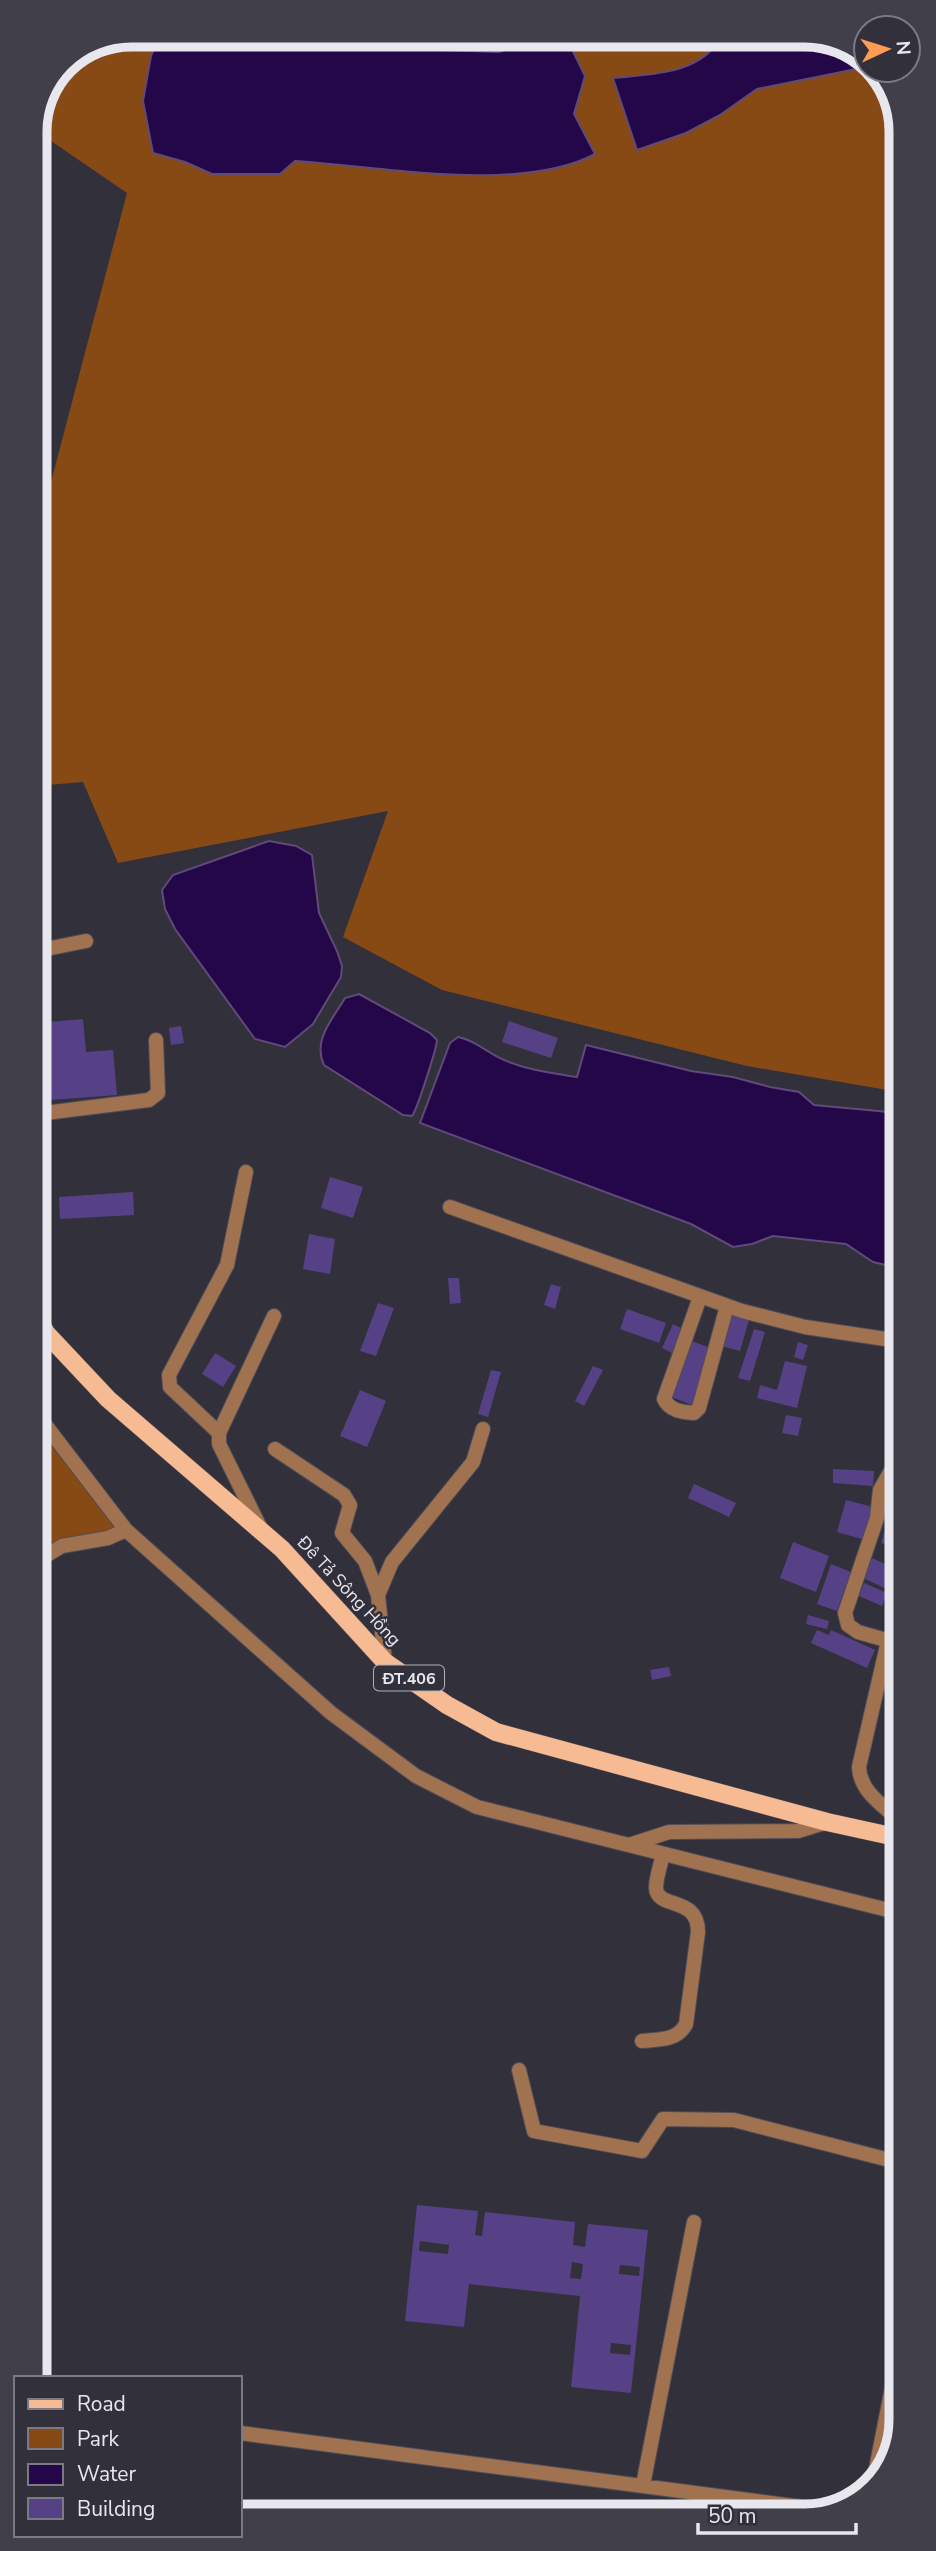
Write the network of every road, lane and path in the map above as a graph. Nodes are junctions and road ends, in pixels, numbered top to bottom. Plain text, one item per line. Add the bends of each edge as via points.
1 (86, 941) dead end
2 (47, 949) edge
3 (156, 1040) dead end
4 (47, 1114) edge
5 (246, 1172) dead end
6 (450, 1207) dead end
7 (699, 1297) junction
8 (727, 1306) junction
9 (274, 1316) dead end
10 (47, 1334) edge
11 (889, 1339) edge
12 (47, 1427) edge
13 (483, 1429) dead end
14 (219, 1433) junction
15 (275, 1449) dead end
16 (889, 1474) edge
17 (126, 1530) junction
18 (262, 1532) junction
19 (47, 1555) edge
20 (378, 1594) junction
21 (889, 1641) edge
22 (889, 1661) edge
23 (385, 1662) junction
24 (889, 1811) edge
25 (827, 1822) junction
26 (889, 1836) edge
27 (627, 1845) junction
28 (663, 1854) junction
29 (889, 1910) edge
30 (642, 2041) dead end
31 (519, 2070) dead end
32 (889, 2160) edge
33 (694, 2222) dead end
34 (889, 2403) edge
35 (242, 2433) edge
36 (878, 2461) edge
37 (643, 2485) junction
38 (781, 2504) edge

1 - 2 street
3 - 4 street via 158,1093 149,1100
5 - 14 street via 227,1265 169,1375 170,1387
6 - 7 street
7 - 8 street
7 - 8 street via 664,1399 681,1412 694,1413 699,1408
8 - 11 street via 805,1327
9 - 14 street
10 - 18 main road, Đê Tả Sông Hồng / ĐT.406 via 108,1399
12 - 17 street
13 - 20 street via 473,1462 392,1562
14 - 18 street via 219,1444
15 - 20 street via 344,1495 350,1505 342,1533 365,1561
16 - 21 street via 880,1490 877,1518 845,1613 848,1625 858,1632
17 - 19 street via 62,1546
17 - 27 street via 331,1713 416,1776 477,1807
18 - 23 main road, Đê Tả Sông Hồng / ĐT.406
20 - 23 street
22 - 24 street via 860,1777 863,1786
23 - 25 main road, Đê Tả Sông Hồng / ĐT.406 via 496,1732
25 - 26 main road, Đê Tả Sông Hồng / ĐT.406
25 - 27 street via 799,1830 669,1832
27 - 28 street
28 - 29 street
28 - 30 street via 658,1894 694,1911 698,1932 686,2024 674,2037
31 - 32 street via 534,2131 642,2151 663,2119 734,2120
33 - 37 street
34 - 36 street
35 - 37 street
37 - 38 street

